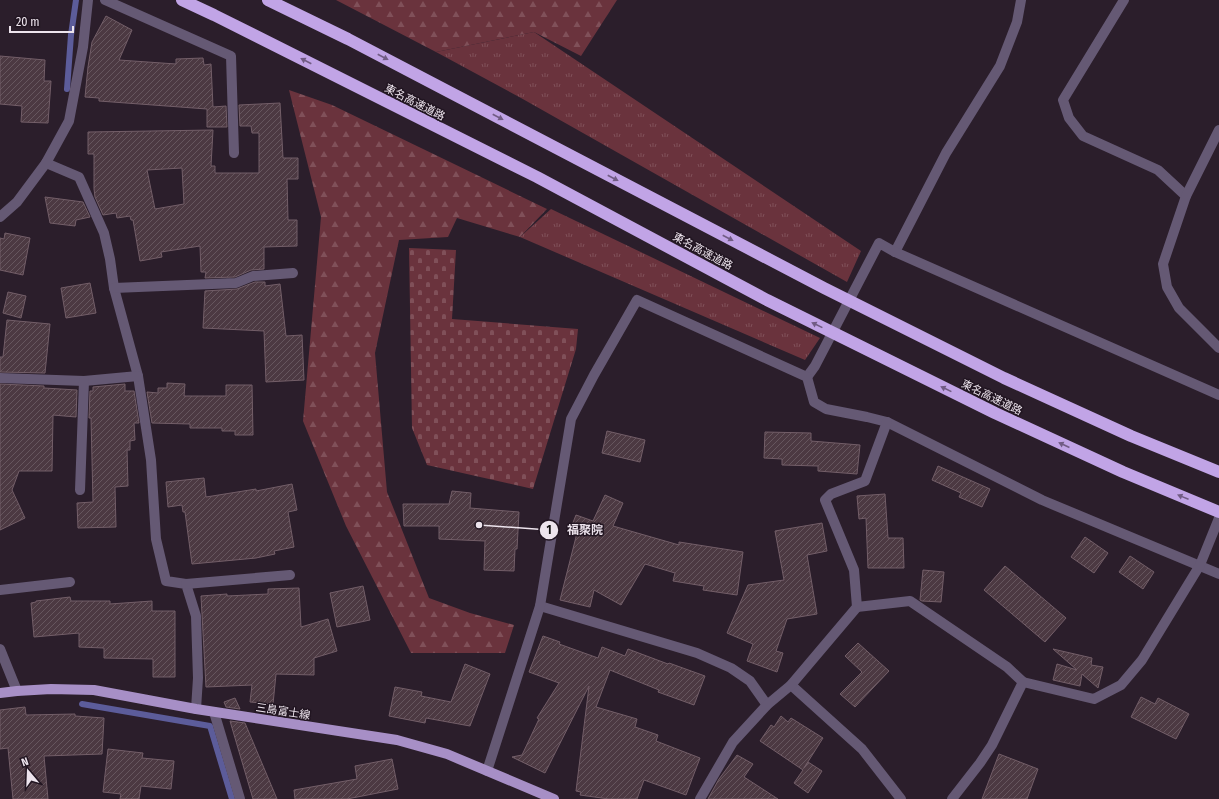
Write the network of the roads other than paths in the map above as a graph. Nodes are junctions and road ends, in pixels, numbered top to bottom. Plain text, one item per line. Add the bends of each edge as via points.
1 (88, 0) edge
2 (105, 0) edge
3 (182, 0) edge
4 (268, 0) edge
5 (1021, 0) edge
6 (1124, 0) edge
7 (1219, 130) edge
8 (234, 153) dead end
9 (46, 163) junction
10 (1186, 196) junction
11 (0, 217) edge
12 (895, 252) junction
13 (293, 273) dead end
14 (114, 288) junction
15 (1219, 348) edge
16 (138, 376) junction
17 (807, 377) junction
18 (0, 378) edge
19 (84, 381) junction
20 (1219, 395) edge
21 (886, 422) junction
22 (1219, 472) edge
23 (80, 490) dead end
24 (1219, 512) edge
25 (1219, 518) edge
26 (1200, 565) junction
27 (1219, 574) edge
28 (290, 575) dead end
29 (70, 582) dead end
30 (186, 584) junction
31 (0, 590) edge
32 (540, 606) junction
33 (857, 607) junction
34 (0, 649) edge
35 (1023, 682) junction
36 (791, 685) junction
37 (16, 691) junction
38 (0, 694) edge
39 (767, 705) junction
40 (196, 709) junction
41 (214, 712) junction
42 (487, 771) junction
43 (240, 799) edge
44 (554, 799) edge
45 (700, 799) edge
46 (901, 799) edge
47 (952, 799) edge

1 - 9 street via 83,48 69,121
2 - 8 street via 231,56
24 -> 3 highway, 東名高速道路 via 1122,472 995,413 767,300 537,177
4 -> 22 highway, 東名高速道路 via 348,39 824,288 1004,378 1131,436
5 - 12 street via 1017,22 1000,66 946,153
6 - 10 street via 1063,100 1069,118 1083,136 1158,170
7 - 10 street
9 - 11 street via 17,202
9 - 14 street via 78,177 104,232
10 - 15 street via 1163,264 1167,287 1179,308
12 - 17 street via 879,243
12 - 20 street
13 - 14 street via 253,276 236,284
14 - 16 street
16 - 19 street
16 - 30 street via 150,460 156,539 166,581
17 - 21 street via 814,402 826,409
17 - 32 street via 637,300 571,419
18 - 19 street
19 - 23 street
21 - 26 street via 1042,500
21 - 33 street via 865,481 831,494 825,500 854,570
25 - 26 street
26 - 27 street
26 - 35 street via 1142,660 1121,685 1094,699
28 - 30 street
29 - 31 street
30 - 40 street via 196,616
32 - 39 street via 697,653 731,668 750,681
32 - 42 street
33 - 35 street via 910,601 1007,666
33 - 36 street
34 - 37 street
35 - 47 street via 992,745
36 - 39 street
36 - 46 street via 862,749
37 - 38 main road, 三島富士線
37 - 40 main road, 三島富士線 via 94,690
39 - 45 street via 733,742
40 - 41 main road, 三島富士線
41 - 42 main road, 三島富士線 via 397,740 447,754
41 - 43 street
42 - 44 main road, 三島富士線

